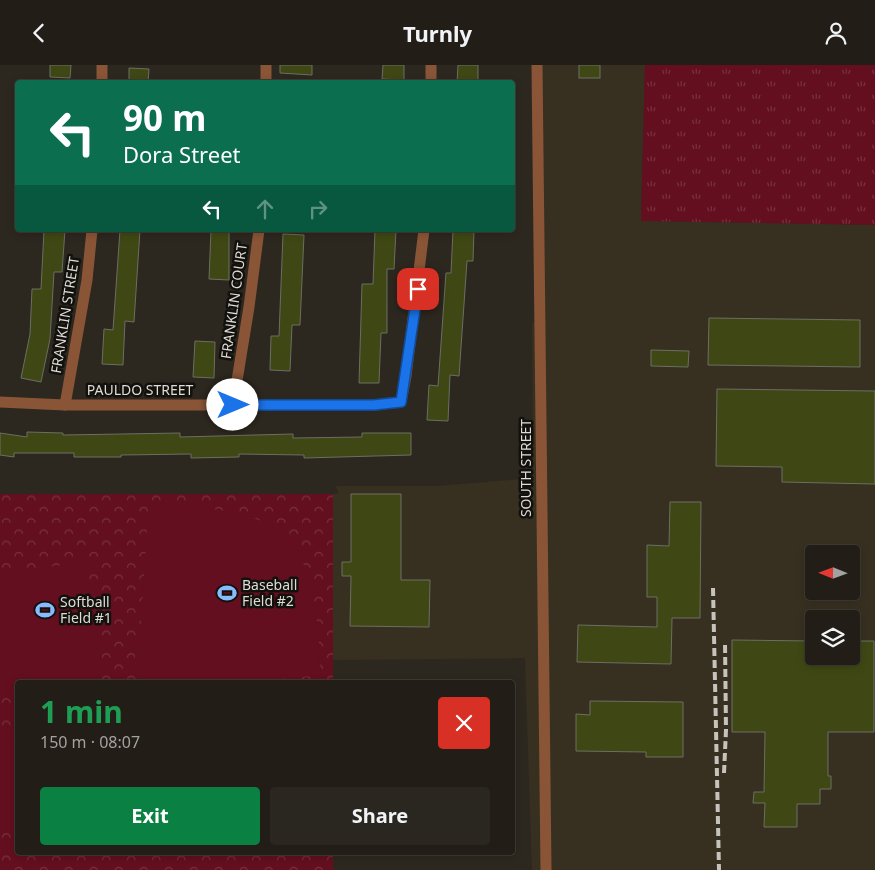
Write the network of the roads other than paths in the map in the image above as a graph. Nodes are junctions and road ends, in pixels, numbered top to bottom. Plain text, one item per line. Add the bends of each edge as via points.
1 (102, 65) edge
2 (266, 65) edge
3 (431, 65) edge
4 (538, 65) edge
5 (102, 80) edge
6 (266, 80) edge
7 (431, 80) edge
8 (92, 232) edge
9 (258, 232) edge
10 (424, 232) edge
11 (0, 402) edge
12 (65, 405) junction
13 (233, 405) junction
14 (546, 870) edge

1 - 5 street
2 - 6 street
3 - 7 street
4 - 14 street, SOUTH STREET
8 - 12 street, FRANKLIN STREET via 83,309
9 - 13 street, FRANKLIN COURT via 250,307
10 - 13 street, PAULDO STREET via 401,402 374,405
11 - 12 street, PAULDO STREET
12 - 13 street, PAULDO STREET

